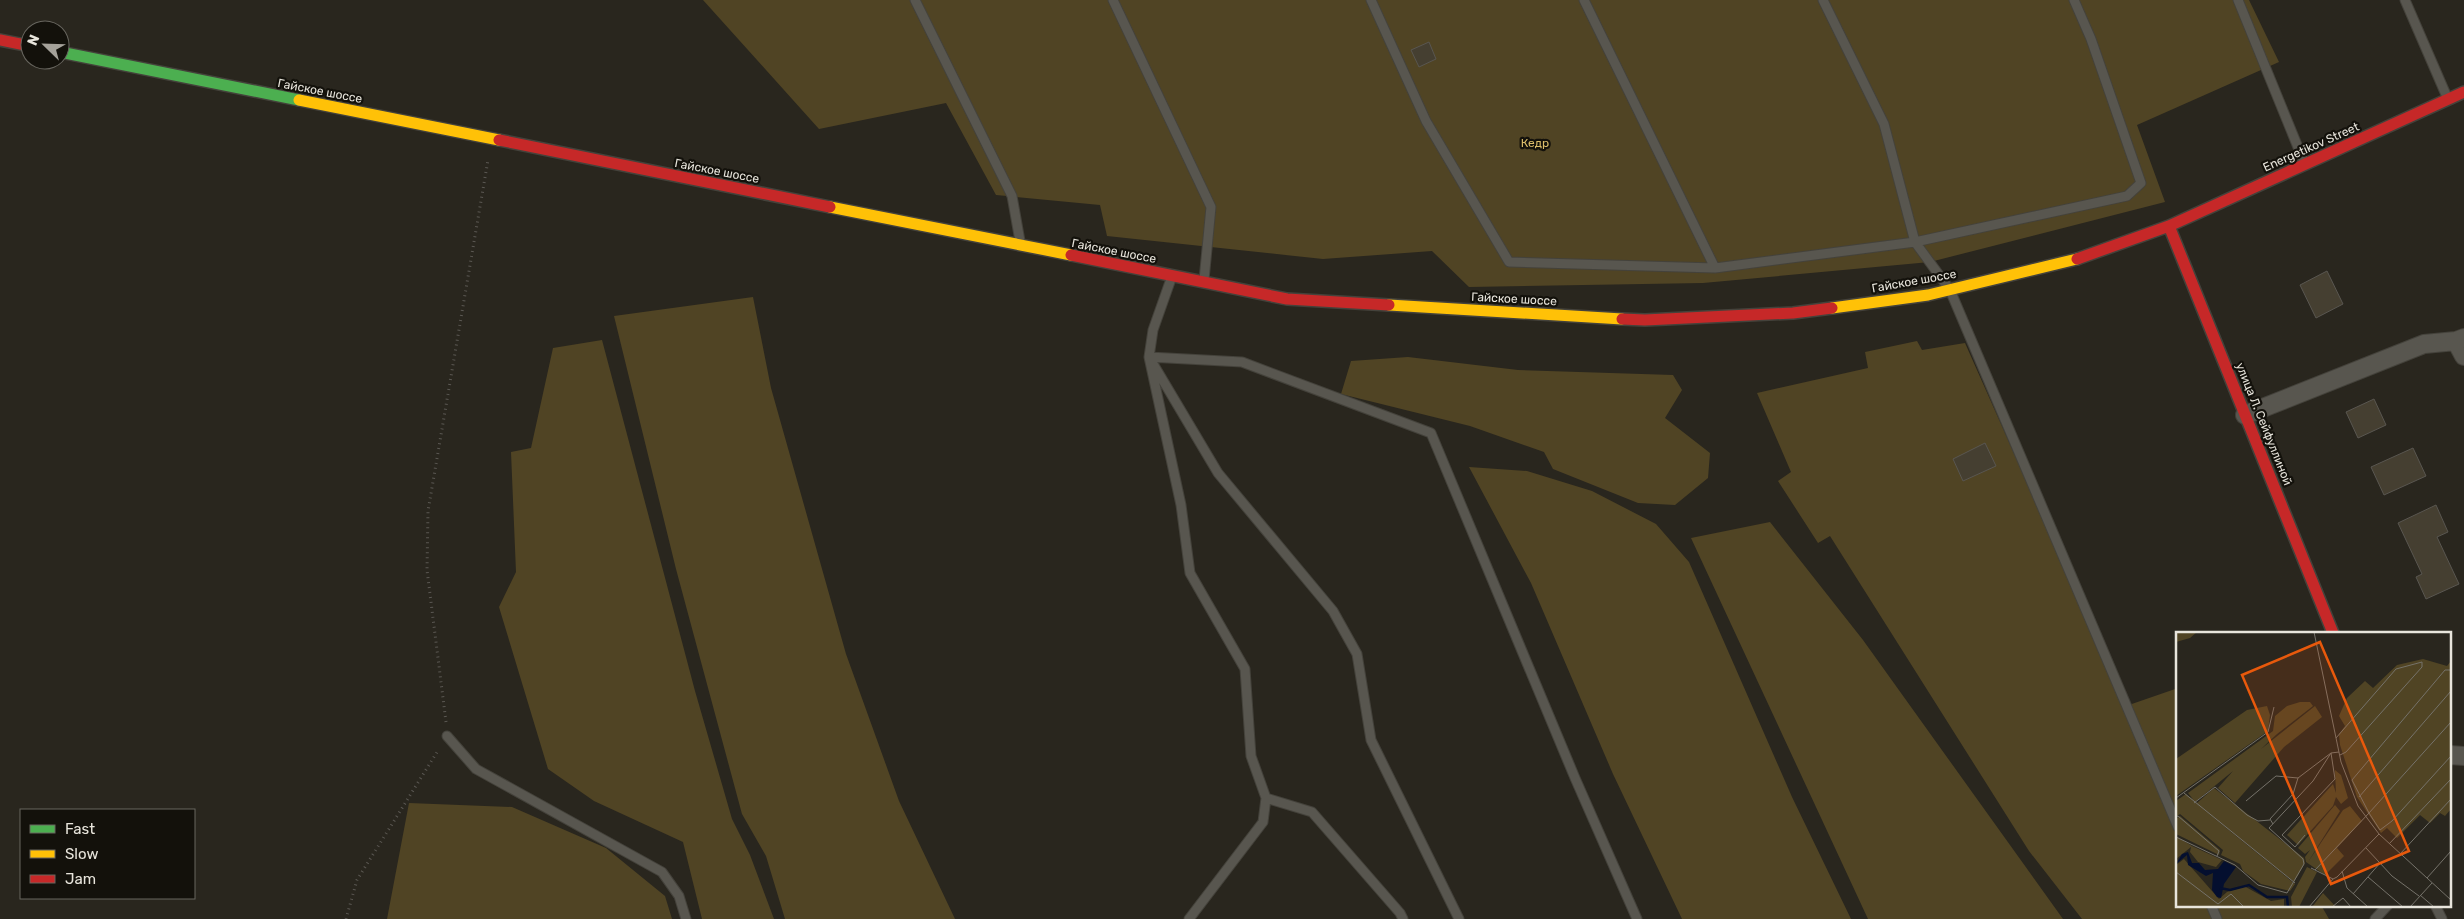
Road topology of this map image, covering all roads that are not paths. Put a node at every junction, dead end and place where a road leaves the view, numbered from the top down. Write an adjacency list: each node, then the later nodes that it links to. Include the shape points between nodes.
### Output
1 (915, 0): 17 (lane, via 1012,196)
2 (1113, 0): 20 (lane, via 1211,207)
3 (1371, 0): 18 (lane, via 1426,121 1509,262)
4 (1584, 0): 18 (lane)
5 (1823, 0): 16 (lane, via 1884,124)
6 (2074, 0): 16 (lane, via 2091,39 2141,183 2126,196)
7 (2238, 0): 14 (lane)
8 (2405, 0): 13 (lane)
9 (0, 40): 10 (main road)
10 (20, 44)
11 (70, 54): 17 (main road, Гайское шоссе)
12 (2464, 92): 13 (main road, Energetikov Street)
13 (2448, 99): 14 (main road, Energetikov Street)
14 (2306, 164): 15 (main road, Energetikov Street)
15 (2169, 226): 21 (main road, Гайское шоссе, via 2064,263); 24 (main road, улица Л. Сейфуллиной)
16 (1914, 242): 18 (lane); 21 (lane)
17 (1021, 246): 19 (main road, Гайское шоссе)
18 (1715, 268)
19 (1172, 276): 20 (main road, Гайское шоссе); 23 (lane, via 1154,330)
20 (1204, 282): 21 (main road, Гайское шоссе, via 1287,299 1645,320 1793,313)
21 (1950, 290): 28 (lane)
22 (2461, 345): 24 (street, via 2424,344)
23 (1149, 357): 27 (lane, via 1181,505 1190,573 1245,669 1251,756); 35 (lane, via 1218,473 1333,611 1357,654 1371,740); 36 (lane, via 1242,362 1431,433)
24 (2245, 415): 25 (main road, улица Л. Сейфуллиной)
25 (2333, 632)
26 (447, 736): 32 (lane, via 476,769 662,872 679,896)
27 (1266, 798): 33 (lane, via 1262,822); 34 (lane, via 1312,812)
28 (2176, 822)
29 (2211, 906): 37 (lane)
30 (2387, 906): 38 (lane)
31 (2436, 906): 39 (lane)
32 (686, 919)
33 (1189, 919)
34 (1403, 919)
35 (1459, 919)
36 (1637, 919)
37 (2217, 919)
38 (2375, 919)
39 (2442, 919)

